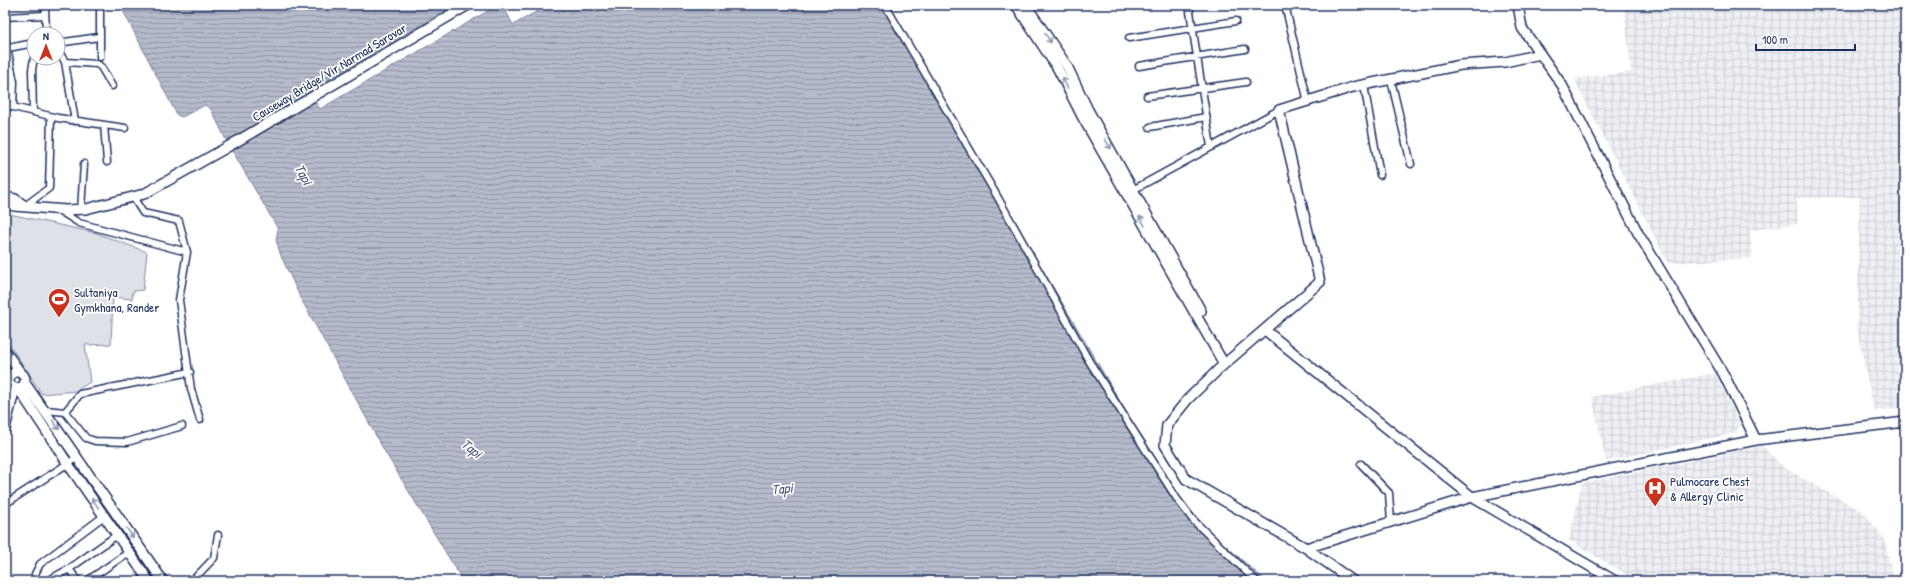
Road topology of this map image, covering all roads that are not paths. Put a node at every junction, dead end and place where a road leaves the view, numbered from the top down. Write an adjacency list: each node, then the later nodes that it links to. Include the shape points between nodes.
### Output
1 (45, 5): 10 (street)
2 (100, 5): 15 (street)
3 (468, 5): 53 (street, Causeway Bridge/Vir Narmad Sarovar, via 224,149 144,194)
4 (886, 5): 93 (street, via 1089,361 1177,499 1193,520)
5 (1016, 5): 51 (street, one-way to 5, via 1083,118 1058,69)
6 (1026, 5): 51 (street, one-way to 51, via 1066,66)
7 (1189, 5): 14 (street)
8 (1285, 5): 35 (street)
9 (1518, 5): 22 (street, via 1522,28)
10 (45, 15): 11 (street); 13 (street)
11 (5, 17)
12 (1236, 21): 14 (street)
13 (46, 26)
14 (1193, 28): 17 (street); 23 (street)
15 (99, 37): 18 (street); 24 (street)
16 (5, 38): 20 (street)
17 (1129, 38)
18 (66, 42)
19 (26, 45): 20 (street)
20 (8, 48): 37 (street, via 14,87)
21 (1245, 49): 23 (street)
22 (1540, 54): 29 (street, via 1504,62 1461,65); 73 (street, via 1562,85 1638,234 1724,375)
23 (1197, 56): 28 (street); 33 (street)
24 (100, 57)
25 (66, 62): 32 (street, via 98,64)
26 (33, 66): 39 (street)
27 (66, 66): 42 (street)
28 (1139, 66)
29 (1391, 80): 31 (street); 49 (street)
30 (1246, 82): 33 (street)
31 (1364, 85): 35 (street); 50 (street)
32 (112, 86)
33 (1202, 89): 34 (street); 41 (street)
34 (1147, 96)
35 (1308, 102): 38 (street)
36 (5, 106): 37 (street)
37 (13, 107): 39 (street)
38 (1279, 110): 46 (street); 59 (street, via 1320,282)
39 (33, 112): 40 (street)
40 (51, 117): 42 (street); 55 (street, via 49,188)
41 (1206, 117): 44 (street); 46 (street)
42 (75, 121): 43 (street)
43 (104, 125): 45 (street); 47 (street)
44 (1150, 127)
45 (125, 128)
46 (1211, 147): 51 (street)
47 (107, 162)
48 (84, 164): 56 (street)
49 (1411, 164)
50 (1380, 175)
51 (1130, 192): 61 (street)
52 (5, 197): 55 (street, via 15,199)
53 (133, 197): 56 (street, Causeway Bridge/Vir Narmad Sarovar); 58 (street, via 143,213 179,221)
54 (5, 204): 55 (street, Causeway Bridge/Vir Narmad Sarovar)
55 (25, 206): 57 (street, Causeway Bridge/Vir Narmad Sarovar)
56 (81, 209): 57 (street, Causeway Bridge/Vir Narmad Sarovar)
57 (58, 210): 58 (street, via 79,222)
58 (187, 252): 64 (street, via 179,300)
59 (1265, 330): 61 (street); 77 (street)
60 (5, 351): 63 (street)
61 (1226, 362): 83 (street, via 1188,399 1167,425 1165,445 1186,479)
62 (8, 372): 63 (street); 65 (street, via 9,381)
63 (20, 372): 65 (street, via 24,375)
64 (190, 372): 68 (street, via 80,394); 69 (street, via 191,390)
65 (18, 386): 66 (street); 67 (street); 72 (street); 75 (street)
66 (5, 410)
67 (46, 410): 68 (street); 74 (street, one-way to 74)
68 (65, 412): 71 (street, via 86,438 95,441 127,442)
69 (200, 420)
70 (1905, 422): 73 (street)
71 (182, 426)
72 (5, 428)
73 (1756, 440): 77 (street)
74 (78, 457): 75 (street); 91 (street, one-way to 91)
75 (68, 464): 78 (street); 79 (street, one-way to 75)
76 (1360, 464): 80 (street, via 1389,493)
77 (1472, 497): 80 (street); 95 (street)
78 (5, 504)
79 (104, 516): 81 (street); 86 (street, via 40,564)
80 (1391, 522): 83 (street)
81 (117, 535): 84 (street); 85 (street)
82 (218, 535): 92 (street, via 214,558)
83 (1306, 548): 94 (street)
84 (129, 552): 89 (street); 90 (street)
85 (69, 569): 87 (street); 88 (street)
86 (35, 581)
87 (47, 581)
88 (78, 581)
89 (87, 581)
90 (149, 581)
91 (163, 581)
92 (192, 581)
93 (1256, 581)
94 (1353, 581)
95 (1615, 581)

